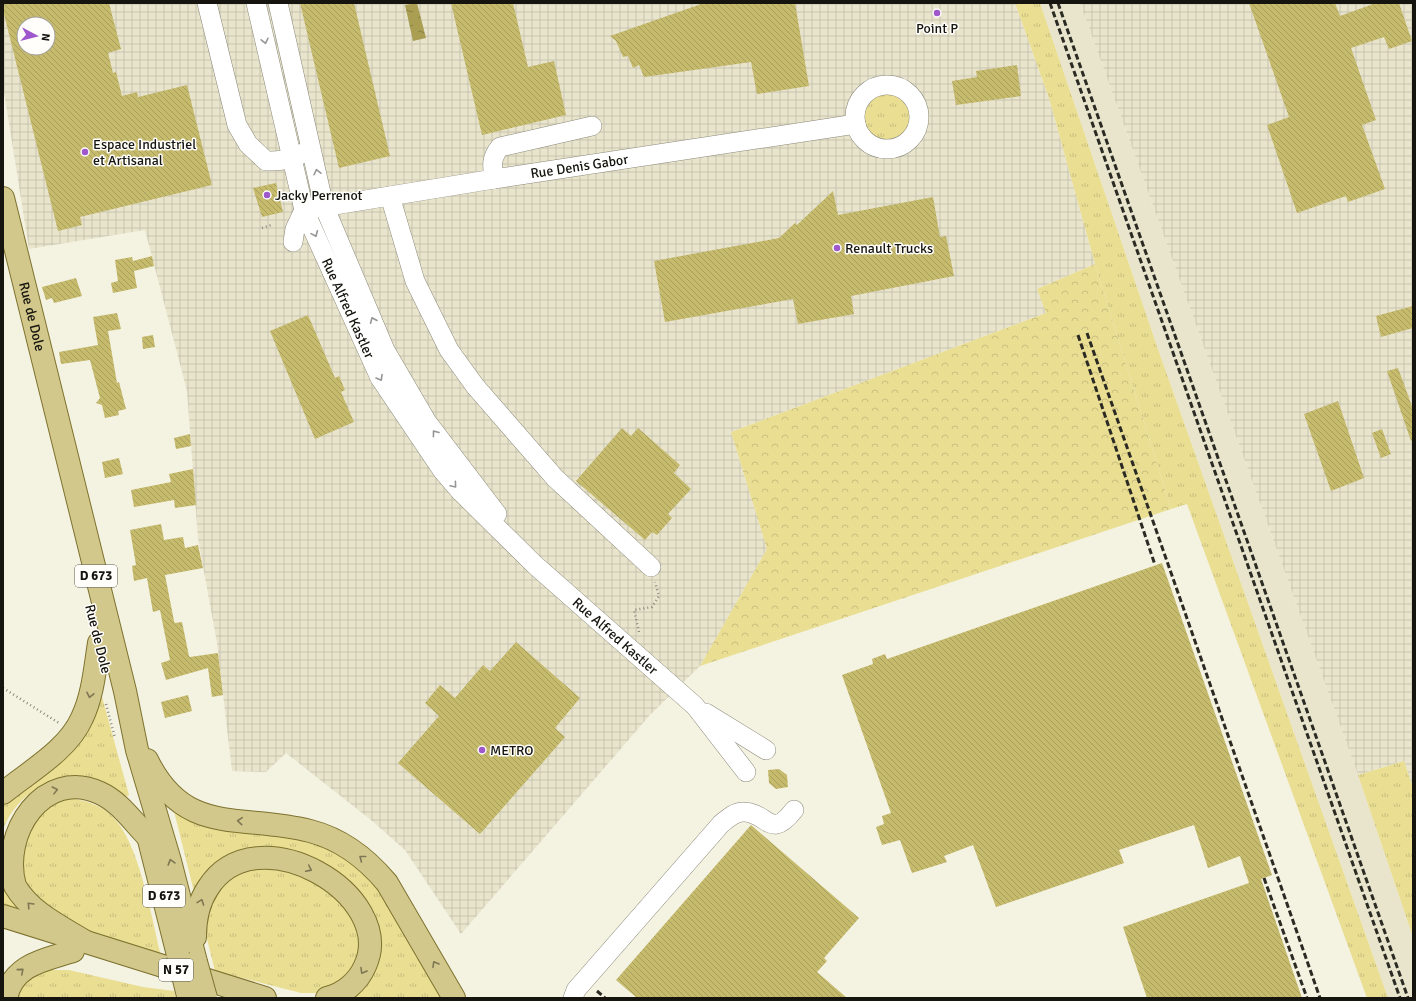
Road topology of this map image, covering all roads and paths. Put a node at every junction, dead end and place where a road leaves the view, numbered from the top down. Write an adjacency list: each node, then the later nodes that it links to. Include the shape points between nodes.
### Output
1 (207, 3): 7 (street, via 237,126 248,144 266,161)
2 (256, 3): 7 (street, Rue Alfred Kastler, one-way to 7)
3 (278, 3): 6 (street, Rue Alfred Kastler)
4 (856, 124): 8 (street, Rue Denis Gabor)
5 (592, 126): 8 (street, via 500,147 494,154 492,164)
6 (311, 148): 7 (street); 11 (street, Rue Alfred Kastler, one-way to 6)
7 (293, 159): 12 (street, Rue Alfred Kastler)
8 (494, 179): 9 (street, Rue Denis Gabor)
9 (390, 196): 11 (street, Rue Denis Gabor); 18 (street, via 415,281 449,350 475,386 555,478)
10 (3, 198): 23 (main road, Rue de Dole / D 673)
11 (324, 206): 12 (street, Rue Denis Gabor); 17 (street, Rue Alfred Kastler, one-way to 11, via 427,422 385,350)
12 (304, 210): 15 (street, via 295,229); 17 (street, Rue Alfred Kastler, one-way to 17, via 380,378 451,481)
13 (271, 225): 14 (path)
14 (262, 228)
15 (293, 242)
16 (3, 257): 20 (main road, Rue de Dole / D 673)
17 (535, 564): 24 (street, Rue Alfred Kastler)
18 (651, 567): 19 (path, via 659,596 652,607 634,610)
19 (639, 632)
20 (99, 643): 21 (main road); 32 (main road, Rue de Dole / D 673)
21 (92, 686): 26 (path, via 101,688); 30 (main road, one-way to 30, via 82,718 72,734 50,756)
22 (3, 688): 25 (path)
23 (125, 692): 29 (main road, via 147,760); 32 (main road, Rue de Dole / D 673)
24 (695, 706): 27 (street, Rue Alfred Kastler); 28 (street, Rue Alfred Kastler)
25 (60, 724)
26 (116, 739)
27 (766, 750)
28 (746, 772)
29 (167, 791): 32 (street, Rue de Dole); 42 (main road, one-way to 29, via 387,883 360,856 312,831 206,816)
30 (3, 793)
31 (794, 810): 43 (street, via 785,822 778,825 751,813 741,812 721,824 576,990)
32 (155, 834): 35 (main road, one-way to 32, via 35,910 14,884 8,868 7,853 16,820 39,796 65,788 80,788 111,798); 36 (main road, Rue de Dole / D 673)
33 (3, 916): 35 (main road, N 57)
34 (3, 928): 35 (main road, N 57)
35 (80, 946): 38 (main road, one-way to 35, via 15,977 23,969); 39 (main road, N 57); 40 (main road, N 57)
36 (190, 957): 37 (main road, Rue de Dole / D 673, bridge); 41 (main road, one-way to 41, via 197,911 203,895 222,871 256,857 269,856 296,863 323,876 345,892 362,915 369,937 368,961 362,973 354,984 342,993)
37 (194, 997)
38 (6, 998)
39 (228, 998)
40 (266, 998)
41 (327, 998)
42 (454, 998)
43 (573, 998)

